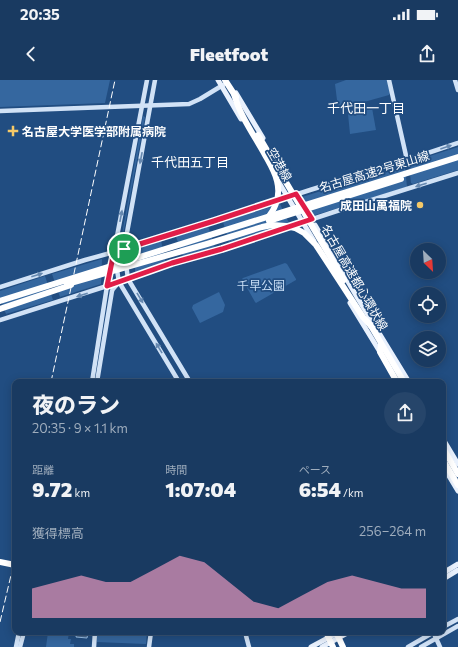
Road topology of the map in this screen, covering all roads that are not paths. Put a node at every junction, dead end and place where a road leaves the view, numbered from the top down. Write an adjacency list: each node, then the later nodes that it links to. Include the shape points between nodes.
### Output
1 (147, 80): 10 (street)
2 (155, 80): 11 (street)
3 (218, 80): 7 (main road, 空港線)
4 (229, 80): 7 (street); 18 (main road, 空港線)
5 (389, 80): 15 (street)
6 (455, 80): 8 (street)
7 (221, 85): 9 (highway, 名古屋高速都心環状線, bridge); 11 (street, via 189,104); 19 (main road, 空港線)
8 (458, 90)
9 (234, 94): 30 (highway, bridge, via 241,113 271,166 276,180 277,199 269,216 244,227 171,243); 35 (highway, 名古屋高速都心環状線, bridge)
10 (142, 106): 11 (street); 12 (street); 23 (street, one-way to 10)
11 (151, 106): 22 (street, one-way to 22)
12 (0, 111)
13 (458, 143): 15 (street, one-way to 13)
14 (458, 157): 30 (highway, 名古屋高速2号東山線, bridge)
15 (407, 160): 18 (street)
16 (458, 161): 24 (highway, 名古屋高速2号東山線, bridge)
17 (458, 173): 20 (street, one-way to 20)
18 (296, 194): 19 (street); 20 (main road, 空港線)
19 (287, 197): 21 (main road, 空港線); 22 (street)
20 (312, 219): 21 (street); 44 (main road, 空港線)
21 (304, 222): 25 (street); 41 (main road, 空港線, via 392,370 391,375)
22 (124, 249): 23 (street); 25 (street); 26 (street)
23 (114, 252): 26 (street); 27 (street); 28 (street, one-way to 23)
24 (151, 259): 29 (highway, 名古屋高速2号東山線, bridge); 29 (highway, bridge); 35 (highway, bridge, via 262,227 291,227 304,233 316,245)
25 (128, 279): 26 (street); 40 (street, one-way to 40)
26 (119, 282): 27 (street); 38 (street, via 112,291); 39 (street, one-way to 26)
27 (107, 286): 34 (street, one-way to 34); 37 (street)
28 (0, 287)
29 (62, 287): 32 (highway, 名古屋高速2号東山線, bridge); 33 (highway, bridge)
30 (22, 293): 31 (highway, 名古屋高速2号東山線, bridge)
31 (0, 300)
32 (0, 305)
33 (0, 309)
34 (0, 320)
35 (371, 326): 36 (highway, 名古屋高速都心環状線)
36 (381, 344): 42 (highway, bridge, via 380,352); 43 (highway, 名古屋高速都心環状線)
37 (92, 379)
38 (97, 379)
39 (177, 379)
40 (188, 379)
41 (394, 379)
42 (395, 379)
43 (402, 379)
44 (407, 379)
45 (446, 444): 48 (main road)
46 (446, 453): 51 (highway)
47 (446, 461): 52 (main road)
48 (458, 464)
49 (446, 465): 53 (highway)
50 (446, 471): 54 (main road)
51 (458, 474)
52 (458, 482)
53 (458, 485)
54 (458, 491)
55 (0, 562): 56 (highway)
56 (12, 564)
57 (458, 564): 59 (main road)
58 (458, 570): 60 (main road)
59 (446, 571)
60 (446, 577)
61 (458, 619): 62 (street)
62 (446, 625)
63 (458, 626): 64 (street)
64 (446, 633)
65 (18, 635): 76 (street)
66 (23, 635): 77 (street)
67 (95, 635): 78 (street)
68 (151, 635): 79 (street)
69 (246, 635): 80 (street)
70 (338, 635): 83 (highway)
71 (429, 635): 84 (street)
72 (435, 635): 74 (street)
73 (442, 635): 74 (street)
74 (436, 638): 85 (street); 86 (street)
75 (330, 639): 81 (main road); 82 (main road)
76 (16, 647)
77 (20, 647)
78 (94, 647)
79 (149, 647)
80 (249, 647)
81 (311, 647)
82 (322, 647)
83 (343, 647)
84 (408, 647)
85 (421, 647)
86 (440, 647)

